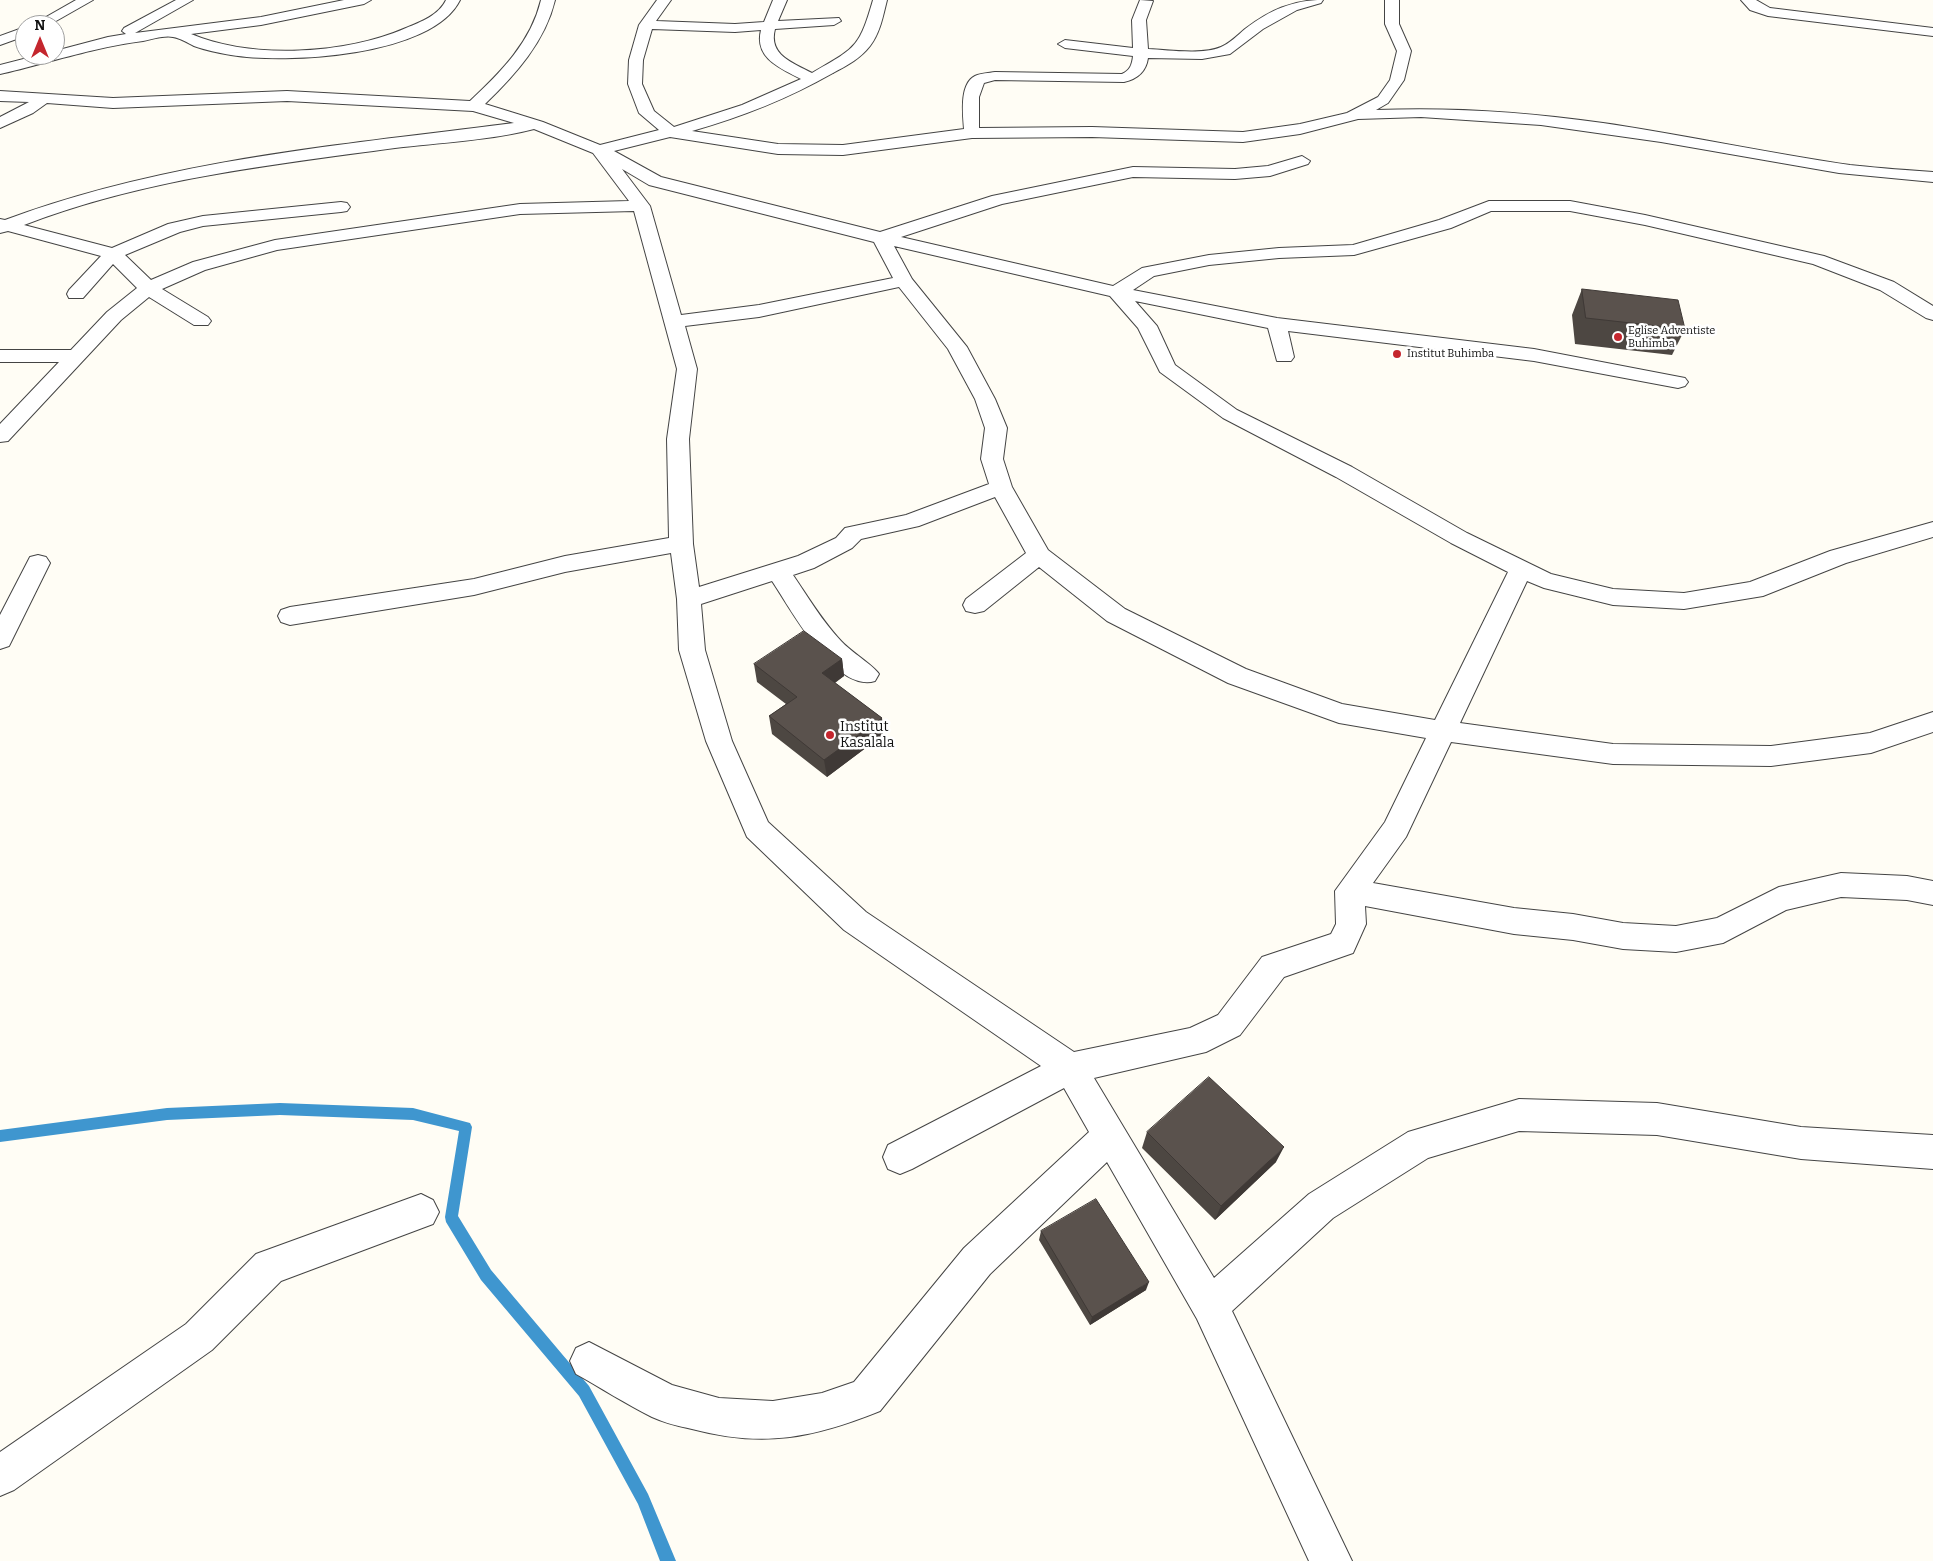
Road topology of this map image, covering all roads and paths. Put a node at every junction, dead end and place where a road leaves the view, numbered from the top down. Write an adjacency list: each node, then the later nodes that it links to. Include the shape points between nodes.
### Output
1 (86, 0): 13 (street)
2 (186, 0): 21 (street)
3 (364, 0): 17 (street, via 261,21)
4 (452, 0): 17 (street, via 438,19 405,36 366,48 316,53 264,53 212,47 189,41)
5 (548, 0): 28 (street, via 528,46 500,83)
6 (664, 0): 15 (street)
7 (780, 0): 16 (street)
8 (880, 0): 25 (street, via 864,44 856,53)
9 (1316, 0): 23 (street, via 1292,7 1258,26 1224,51 1202,55)
10 (1392, 0): 29 (street, via 1392,24 1404,51 1396,80 1383,100)
11 (1748, 0): 18 (street, via 1768,12)
12 (1146, 1): 23 (street, via 1139,19)
13 (57, 15)
14 (834, 21): 16 (street)
15 (646, 25): 16 (street, via 735,28); 32 (street, via 636,60 635,84 647,113)
16 (769, 25): 25 (street, via 764,42 768,52)
17 (174, 32): 21 (street)
18 (1933, 32)
19 (15, 35): 20 (street)
20 (0, 41)
21 (108, 41): 24 (street)
22 (1065, 44): 23 (street)
23 (1142, 54): 33 (street, via 1134,76 1124,78 1016,75 980,80 975,84 972,96)
24 (0, 70)
25 (813, 79): 32 (street, via 736,113)
26 (0, 96): 27 (street)
27 (45, 98): 28 (street, via 113,103 287,96); 30 (street)
28 (474, 106): 31 (street)
29 (1352, 116): 33 (street, via 1300,129 1243,137 1092,132); 36 (street, via 1458,112 1527,118 1841,168)
30 (0, 123)
31 (537, 125): 34 (street); 39 (street, via 254,162 150,181 66,203)
32 (672, 133): 33 (street, via 778,149 843,150); 34 (street)
33 (972, 133)
34 (599, 150): 38 (street); 40 (street, via 655,181)
35 (1302, 161): 40 (street, via 1270,171 1234,174 1133,172 1116,175 998,200)
36 (1933, 178)
37 (341, 206): 41 (street, via 203,221 146,238)
38 (642, 206): 43 (street, via 520,209 285,243 199,266); 48 (street)
39 (2, 225): 41 (street)
40 (881, 238): 42 (street); 44 (street)
41 (113, 254): 43 (street); 45 (street)
42 (904, 281): 48 (street, via 759,311); 55 (street, via 956,347 985,399 996,428 992,459)
43 (148, 288): 47 (street); 51 (street, via 114,316)
44 (1116, 292): 46 (street, via 1148,272 1209,260 1354,250 1445,224 1489,206 1570,206 1818,260 1887,286); 49 (street); 60 (street, via 1147,326 1167,368 1230,414)
45 (76, 294)
46 (1933, 314)
47 (201, 321)
48 (674, 322): 57 (street, via 687,369 678,439)
49 (1277, 324): 52 (street); 53 (street, via 1534,355)
50 (0, 356): 51 (street)
51 (78, 356): 54 (street)
52 (1284, 357)
53 (1678, 382)
54 (0, 436)
55 (1001, 487): 58 (street); 61 (street, via 911,521 853,533 844,543 827,552)
56 (1933, 529): 60 (street, via 1838,557 1754,590 1684,601 1613,597 1544,580)
57 (681, 544): 62 (street); 64 (street, via 565,564 474,586)
58 (1039, 555): 63 (street); 68 (street, via 1116,615 1237,676 1339,713)
59 (38, 563): 65 (street)
60 (1521, 569): 68 (street)
61 (778, 571): 62 (street); 66 (street, via 838,656 855,670)
62 (689, 599): 71 (street, via 692,650 719,741 757,828 855,921)
63 (975, 605)
64 (290, 616)
65 (0, 640)
66 (866, 674)
67 (1933, 722): 68 (street, via 1871,743 1771,756 1614,754)
68 (1443, 730): 69 (street, via 1396,828)
69 (1350, 891): 70 (street, via 1514,921 1623,936 1676,939 1723,930 1779,899 1841,885 1907,888); 71 (street, via 1351,924 1342,944 1273,967 1229,1025 1195,1042)
70 (1933, 893)
71 (1070, 1068): 72 (street); 74 (street)
72 (1110, 1136): 76 (street); 77 (street, via 977,1261 866,1397 822,1412 773,1421 719,1417 666,1403)
73 (1933, 1152): 76 (street, via 1801,1142 1657,1119 1519,1115 1420,1144 1321,1206)
74 (900, 1157)
75 (421, 1212): 78 (street, via 269,1267 199,1337)
76 (1210, 1306): 79 (street)
77 (590, 1361)
78 (0, 1476)
79 (1331, 1561)

